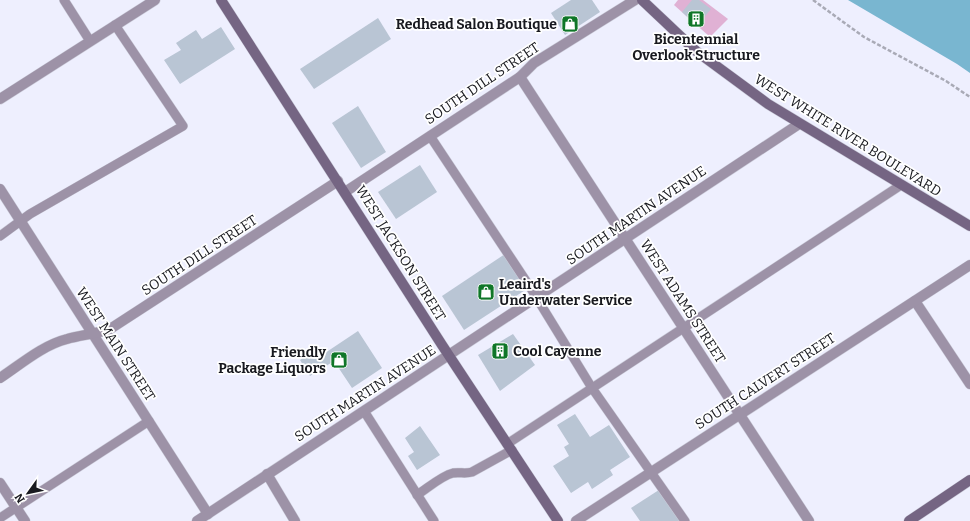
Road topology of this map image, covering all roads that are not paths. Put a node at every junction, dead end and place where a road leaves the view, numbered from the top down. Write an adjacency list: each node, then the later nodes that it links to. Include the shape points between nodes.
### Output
1 (64, 0): 7 (lane)
2 (155, 0): 6 (street)
3 (221, 0): 12 (main road, WEST JACKSON STREET)
4 (635, 0): 8 (street, SOUTH DILL STREET, via 534,63)
5 (642, 0): 10 (main road, WEST WHITE RIVER BOULEVARD, via 696,51)
6 (115, 25): 7 (street); 16 (lane, via 183,126 30,214)
7 (90, 41): 9 (street)
8 (520, 77): 11 (street, SOUTH DILL STREET); 19 (street, WEST ADAMS STREET)
9 (0, 99)
10 (799, 124): 13 (main road, WEST WHITE RIVER BOULEVARD); 19 (street, SOUTH MARTIN AVENUE)
11 (430, 136): 15 (street, SOUTH DILL STREET); 21 (lane)
12 (338, 181): 15 (main road, WEST JACKSON STREET); 24 (street, SOUTH DILL STREET, via 110,329)
13 (901, 185): 17 (main road, WEST WHITE RIVER BOULEVARD); 23 (lane)
14 (0, 189): 16 (street, WEST MAIN STREET)
15 (345, 192): 25 (main road, WEST JACKSON STREET)
16 (21, 222): 18 (lane); 24 (street, WEST MAIN STREET)
17 (970, 226)
18 (0, 236)
19 (626, 239): 21 (street, SOUTH MARTIN AVENUE); 23 (street, WEST ADAMS STREET)
20 (970, 266): 22 (street, SOUTH CALVERT STREET)
21 (537, 298): 25 (street, SOUTH MARTIN AVENUE); 28 (lane)
22 (915, 301): 27 (street); 30 (street, SOUTH CALVERT STREET)
23 (684, 328): 28 (lane); 30 (street, WEST ADAMS STREET)
24 (93, 335): 26 (street, SOUTH DILL STREET, via 67,339 52,345); 31 (street, WEST MAIN STREET)
25 (448, 355): 29 (street, SOUTH MARTIN AVENUE); 32 (main road, WEST JACKSON STREET)
26 (0, 378)
27 (970, 384)
28 (592, 388): 32 (lane); 33 (lane)
29 (364, 411): 34 (street, SOUTH MARTIN AVENUE); 37 (lane)
30 (740, 415): 33 (street, SOUTH CALVERT STREET); 48 (street, WEST ADAMS STREET)
31 (149, 421): 38 (lane); 39 (street, WEST MAIN STREET)
32 (509, 447): 37 (lane, via 472,472 453,473); 45 (main road, WEST JACKSON STREET)
33 (651, 472): 46 (street, SOUTH CALVERT STREET); 47 (lane)
34 (267, 474): 39 (street, SOUTH MARTIN AVENUE); 43 (street)
35 (970, 480): 49 (main road)
36 (0, 483): 38 (street)
37 (417, 495): 44 (lane)
38 (16, 507): 40 (lane); 41 (street)
39 (208, 514): 42 (street, SOUTH MARTIN AVENUE)
40 (0, 518)
41 (25, 521)
42 (198, 521)
43 (296, 521)
44 (434, 521)
45 (558, 521)
46 (576, 521)
47 (685, 521)
48 (809, 521)
49 (909, 521)

